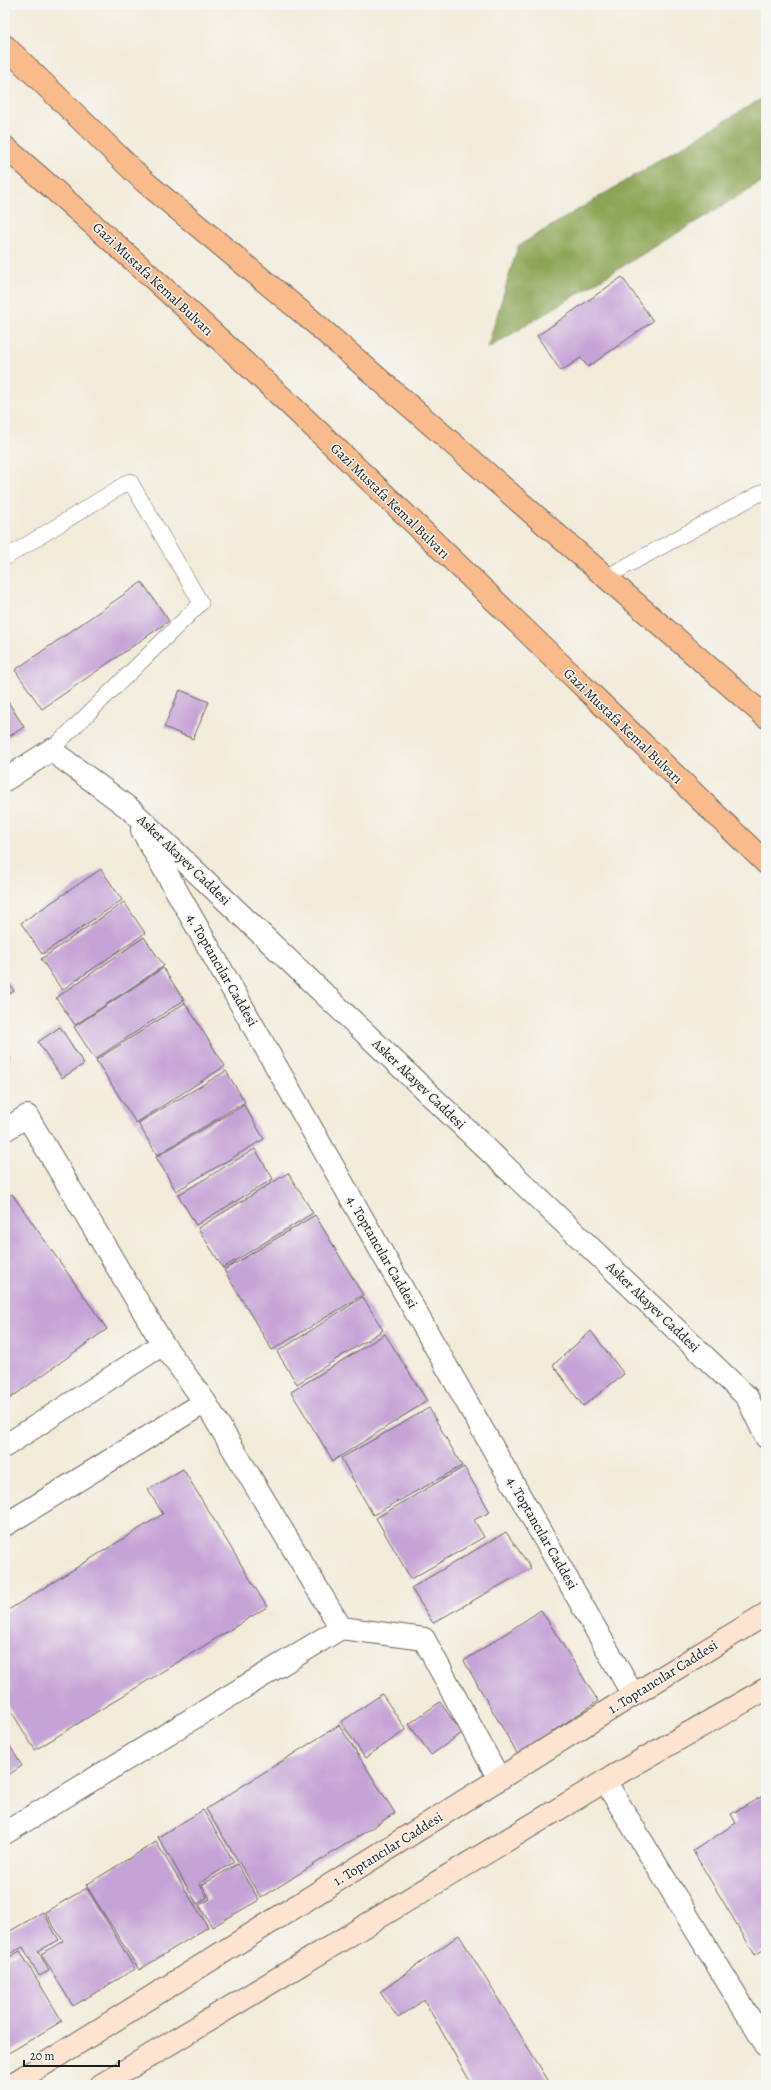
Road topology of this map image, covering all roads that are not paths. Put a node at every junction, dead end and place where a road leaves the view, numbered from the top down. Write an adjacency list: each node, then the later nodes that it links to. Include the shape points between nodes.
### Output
1 (5, 46): 5 (highway, via 145,182 310,319)
2 (5, 147): 10 (highway, Gazi Mustafa Kemal Bulvarı, via 81,213 320,433)
3 (766, 490): 5 (lane)
4 (5, 558): 7 (lane, via 130,481 201,603)
5 (606, 578): 6 (highway)
6 (766, 717)
7 (51, 750): 8 (street); 9 (street, Asker Akayev Caddesi)
8 (5, 780)
9 (130, 809): 13 (street, Asker Akayev Caddesi); 22 (street, 4. Toptancılar Caddesi)
10 (766, 863)
11 (5, 1130): 12 (street, via 27,1116)
12 (163, 1344): 14 (street); 17 (street)
13 (747, 1396): 15 (street); 16 (street, Asker Akayev Caddesi)
14 (205, 1402): 18 (street); 20 (street)
15 (766, 1413)
16 (766, 1437)
17 (5, 1446)
18 (5, 1525)
19 (766, 1614): 22 (street, 1. Toptancılar Caddesi)
20 (341, 1628): 23 (street, via 424,1639); 25 (street)
21 (766, 1689): 24 (street)
22 (633, 1695): 23 (street, 1. Toptancılar Caddesi)
23 (499, 1779): 27 (street, 1. Toptancılar Caddesi)
24 (605, 1781): 26 (street); 28 (street)
25 (5, 1833)
26 (766, 2045)
27 (11, 2085)
28 (101, 2085)

